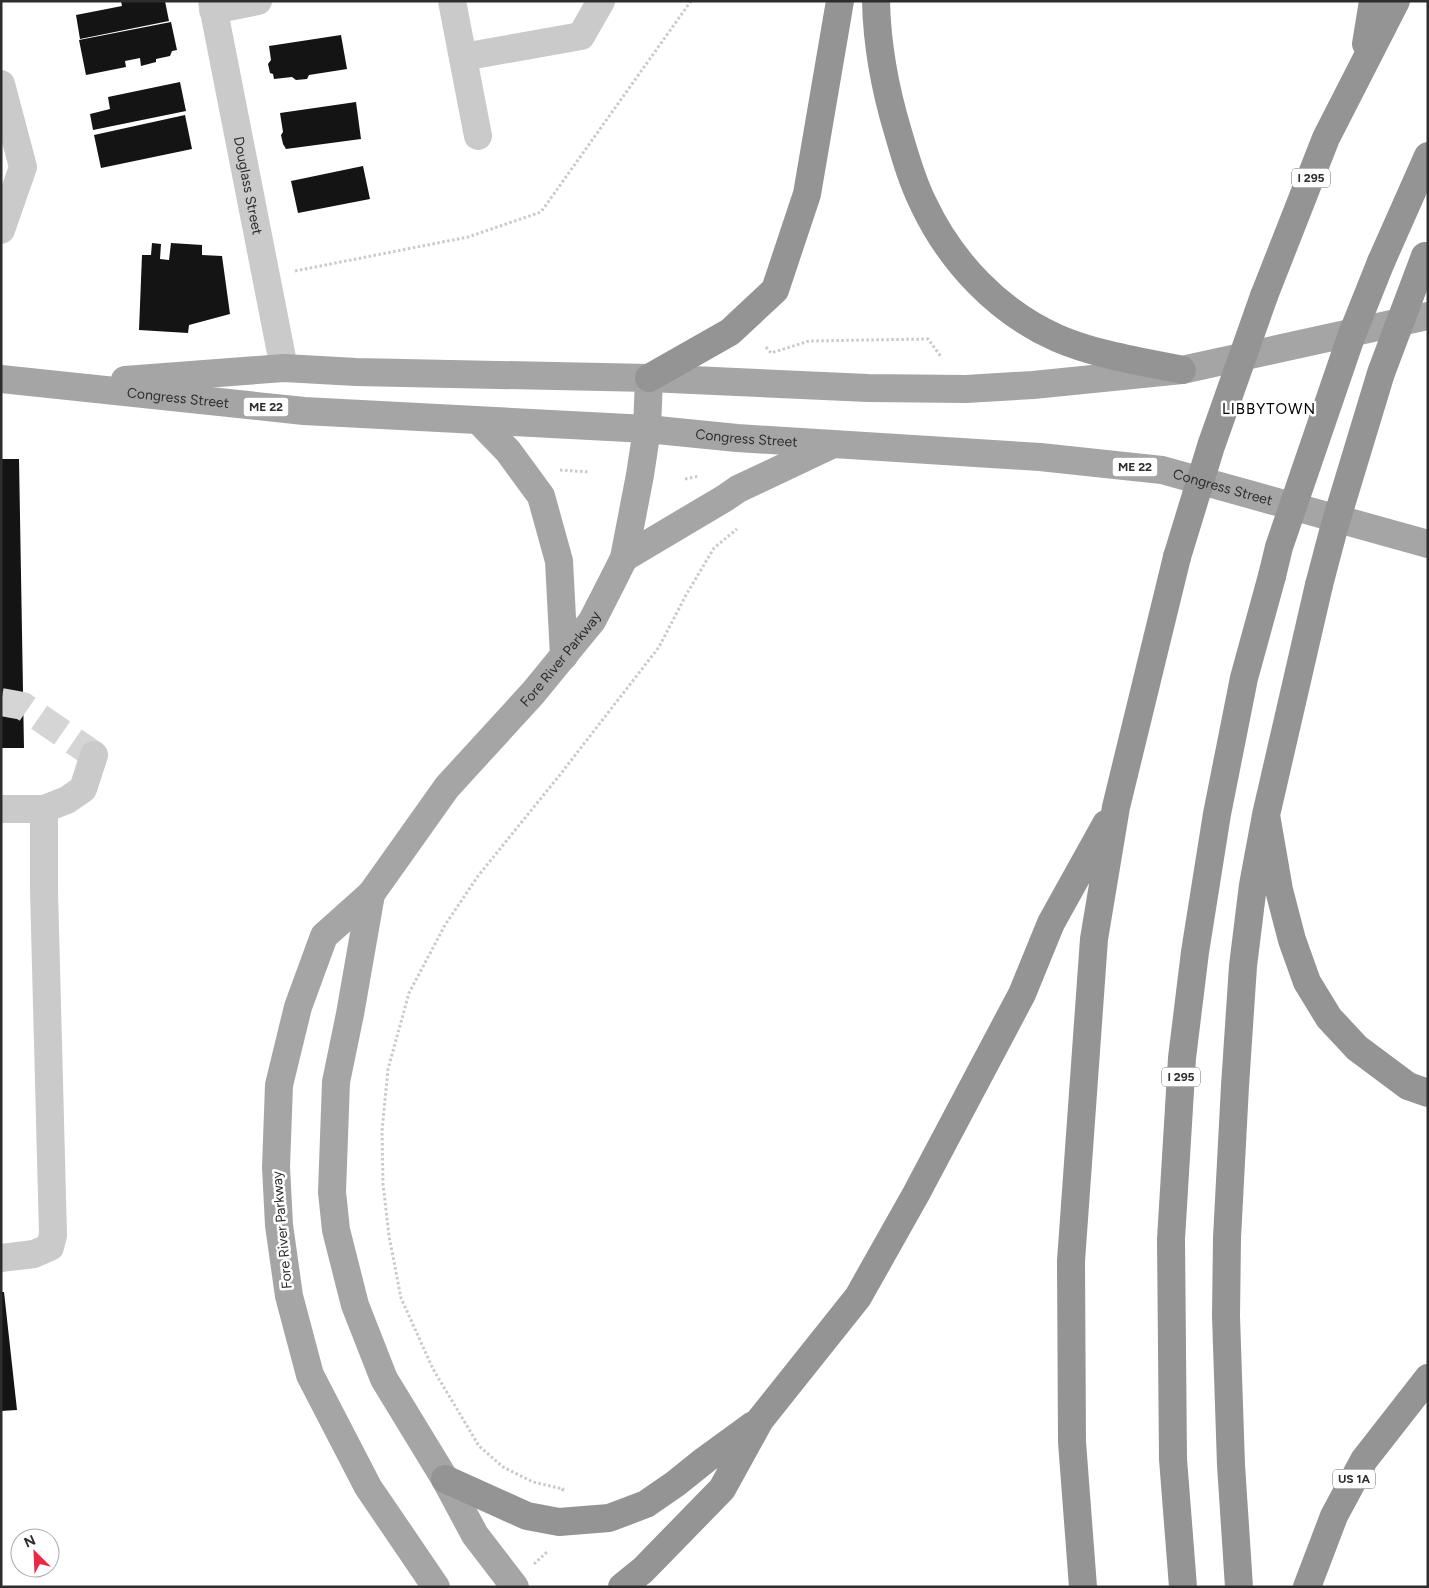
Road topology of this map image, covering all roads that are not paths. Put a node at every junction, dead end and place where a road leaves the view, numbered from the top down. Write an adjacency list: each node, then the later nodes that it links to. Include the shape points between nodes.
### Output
1 (258, 1): 8 (street)
2 (452, 1): 9 (street)
3 (601, 1): 9 (street, via 581,36)
4 (840, 1): 19 (highway, via 807,194 774,290 730,332)
5 (876, 1): 18 (highway, via 880,58 887,96 908,169 941,237 965,268 992,297 1057,338 1097,352)
6 (1373, 1): 10 (highway)
7 (1396, 1): 10 (highway, I 295)
8 (212, 6): 17 (street, Douglass Street)
9 (463, 57): 12 (street)
10 (1363, 63): 29 (highway, I 295, bridge, via 1326,138 1264,296 1211,446 1177,557)
11 (1, 84): 14 (street, via 22,167)
12 (478, 136)
13 (1428, 156): 43 (highway, I 295, bridge, via 1351,337 1279,547 1244,678 1216,814 1194,952 1182,1058 1172,1248 1173,1460)
14 (1, 230)
15 (1426, 252): 32 (highway, bridge, via 1381,373 1334,528)
16 (1428, 316): 18 (main road, Congress Street)
17 (284, 368): 19 (main road, Congress Street); 21 (main road, Congress Street)
18 (1182, 370): 19 (main road, Congress Street, via 966,389)
19 (649, 378): 23 (main road, Fore River Parkway)
20 (1, 379): 21 (main road, Congress Street / ME 22)
21 (54, 385): 22 (main road, Congress Street / ME 22, via 304,411)
22 (479, 421): 23 (main road, Congress Street / ME 22); 27 (main road, via 508,451 541,496 559,561)
23 (647, 429): 24 (main road, Congress Street / ME 22); 26 (main road, Fore River Parkway)
24 (833, 444): 25 (main road, Congress Street / ME 22, via 1040,457 1162,470); 26 (main road, via 738,489)
25 (1428, 544)
26 (624, 558): 27 (main road, Fore River Parkway, via 592,621)
27 (564, 656): 33 (main road, Fore River Parkway, via 447,787)
28 (94, 755): 31 (street, via 83,789)
29 (1116, 808): 37 (highway, via 1050,923 1022,994 858,1297); 42 (highway, I 295, via 1094,939 1071,1260 1072,1442)
30 (1, 809): 31 (street)
31 (44, 809): 35 (street, via 53,1236 50,1247 34,1254)
32 (1266, 815): 34 (highway, via 1281,899 1307,982 1329,1018 1357,1048 1408,1086); 44 (highway, via 1253,884 1244,966 1227,1238 1231,1465)
33 (371, 894): 38 (main road, Fore River Parkway, via 336,1082 332,1192 336,1230 355,1306 384,1379); 40 (main road, Fore River Parkway, via 324,936 298,1007 279,1085 276,1167 279,1225 289,1296 310,1375 368,1487)
34 (1428, 1093)
35 (1, 1258)
36 (1426, 1380): 45 (highway, US 1A, via 1364,1460 1334,1516)
37 (760, 1420): 38 (highway, via 646,1504 609,1518 559,1522 526,1516); 41 (highway, via 722,1489 643,1570)
38 (445, 1479): 39 (main road, Fore River Parkway, via 475,1535)
39 (523, 1577)
40 (436, 1587)
41 (622, 1587)
42 (1082, 1587)
43 (1183, 1587)
44 (1239, 1587)
45 (1307, 1587)

